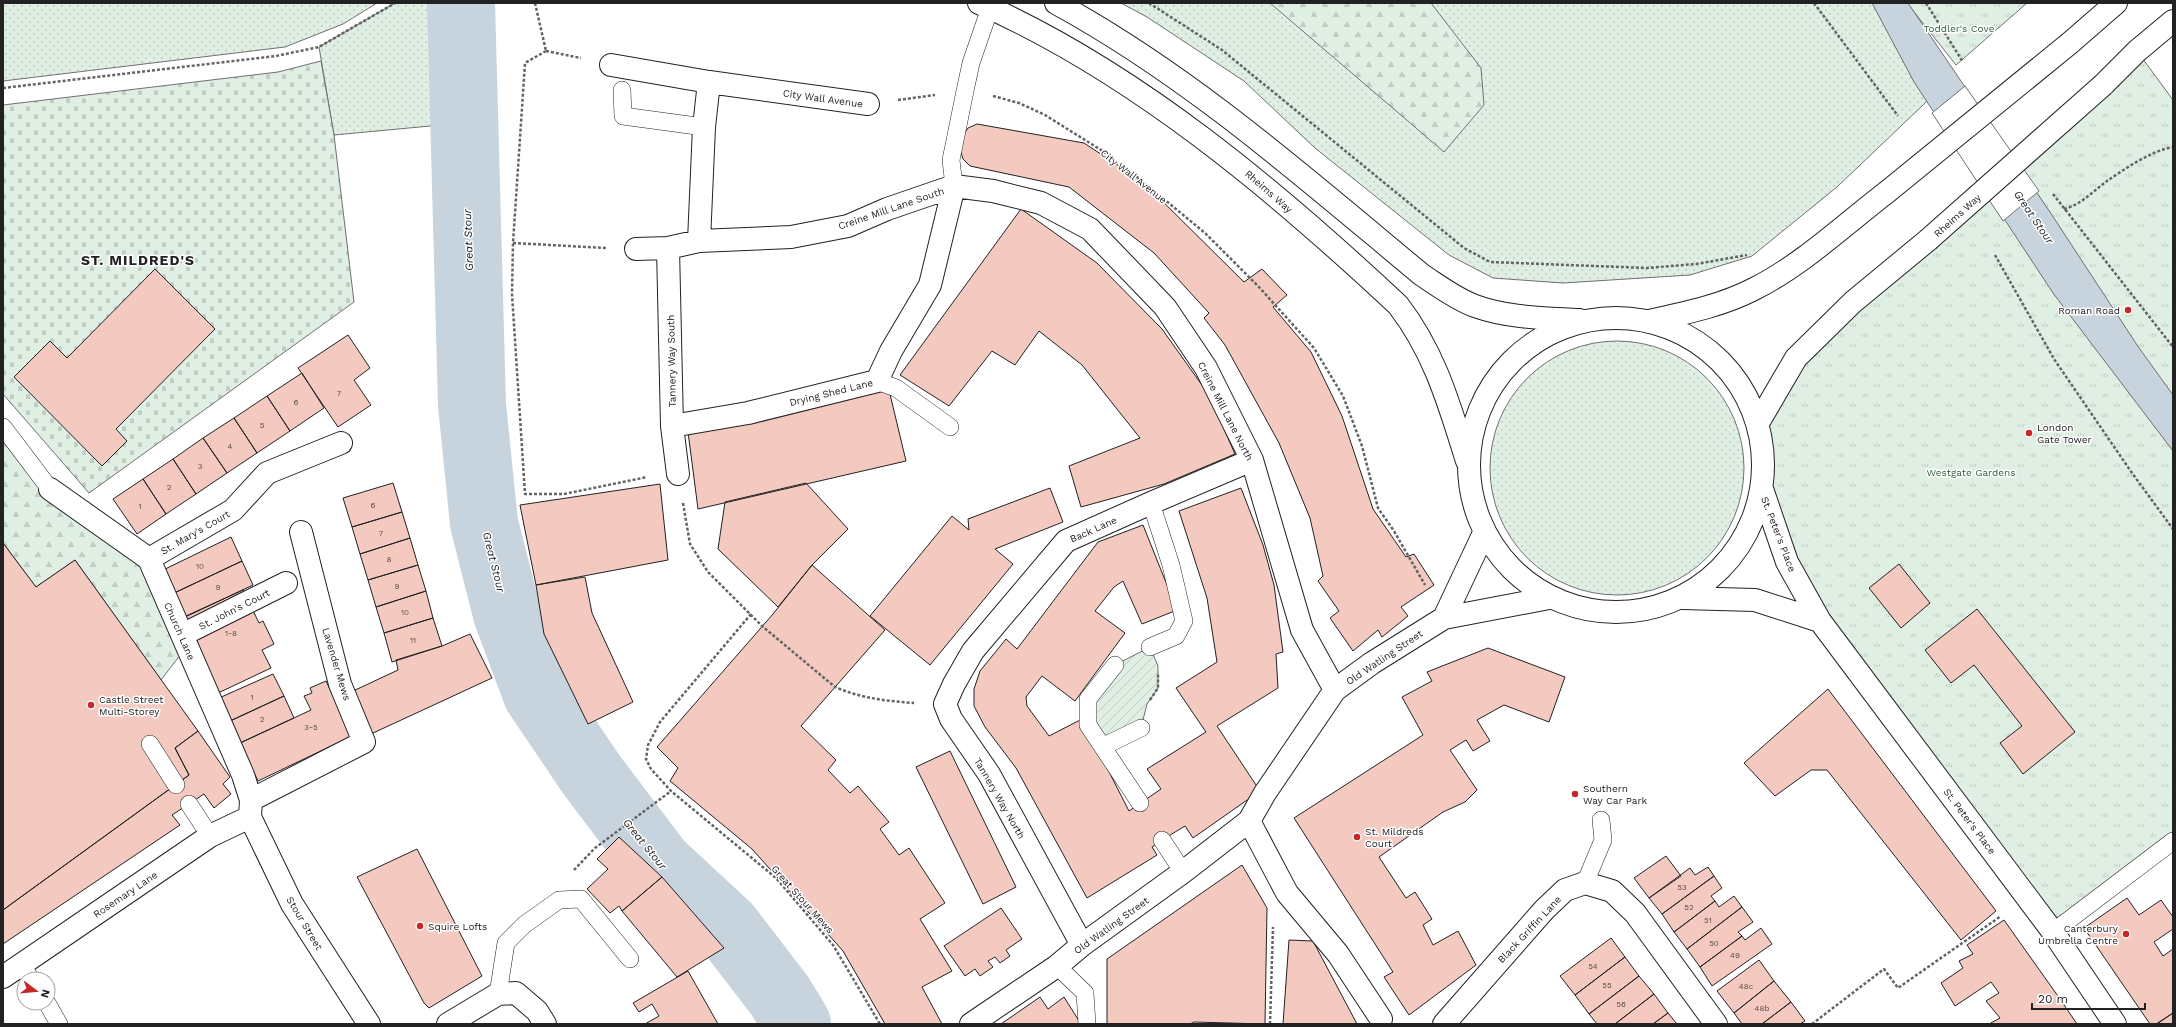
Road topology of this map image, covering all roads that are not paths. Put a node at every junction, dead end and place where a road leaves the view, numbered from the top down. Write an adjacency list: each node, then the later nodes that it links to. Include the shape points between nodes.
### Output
1 (1056, 3): 14 (street, via 1092,22 1214,105 1422,275 1457,297 1474,306 1496,312 1537,318)
2 (2116, 3): 15 (street, bridge, via 1804,258 1754,289 1712,307)
3 (984, 5): 10 (lane, via 951,160); 23 (street, Rheims Way, via 1068,47 1167,113 1247,171 1398,305 1415,327 1442,382)
4 (2173, 21): 17 (street, Rheims Way, bridge, via 1928,240 1853,302 1796,358)
5 (611, 65): 6 (street, City Wall Avenue)
6 (709, 82): 8 (street, City Wall Avenue); 9 (street)
7 (622, 90): 9 (lane, via 623,116)
8 (868, 104)
9 (704, 127): 11 (street)
10 (954, 186): 11 (street, Creine Mill Lane South, via 887,209 848,226 791,237); 16 (street, Drying Shed Lane, via 930,285 891,351); 22 (street, Creine Mill Lane North, via 993,191 1041,203 1090,229 1165,307 1206,368)
11 (699, 240): 12 (street, Creine Mill Lane South)
12 (668, 248): 13 (street, Creine Mill Lane South); 18 (street, Tannery Way South)
13 (636, 249)
14 (1586, 320): 15 (street, via 1618,317); 23 (street, via 1539,339 1502,371 1477,415)
15 (1649, 321): 17 (street, via 1685,334 1717,357 1742,387)
16 (877, 381): 18 (street, Drying Shed Lane, via 748,413); 19 (lane, via 896,388)
17 (1758, 423): 26 (street, via 1763,456)
18 (672, 426): 24 (street, Tannery Way South)
19 (950, 426)
20 (3, 427): 25 (lane)
21 (341, 443): 30 (street, St. Mary's Court, via 267,473 233,510)
22 (1252, 460): 27 (street, Back Lane); 39 (street, Creine Mill Lane North, via 1302,630)
23 (1468, 464): 29 (street, via 1471,500)
24 (678, 474)
25 (50, 488): 30 (street)
26 (1762, 489): 33 (street, via 1748,533 1720,571); 35 (street, St. Peter's Place, via 1788,562)
27 (1151, 503): 37 (lane, via 1171,566 1184,621 1176,636); 40 (street, Back Lane, via 1066,541 973,651)
28 (300, 532): 47 (street, Lavender Mews, via 340,684 364,742)
29 (1484, 533): 32 (street, via 1511,571); 34 (street)
30 (149, 559): 36 (street, Church Lane)
31 (286, 583): 36 (street, St. John's Court)
32 (1549, 598): 33 (street, via 1592,612 1638,612); 34 (street, Old Watling Street)
33 (1682, 598): 35 (street, via 1755,600)
34 (1444, 618): 39 (street, Old Watling Street, via 1372,663)
35 (1820, 621): 55 (street, St. Peter's Place)
36 (182, 635): 47 (street, Church Lane, via 243,775)
37 (1150, 647)
38 (1115, 665): 43 (lane, via 1088,699 1088,725)
39 (1335, 690): 49 (street, Old Watling Street)
40 (946, 704): 56 (street, Tannery Way North, via 951,718 989,774)
41 (1141, 728): 43 (lane)
42 (150, 744): 44 (lane)
43 (1104, 746): 45 (lane)
44 (176, 785)
45 (1140, 803)
46 (188, 804): 50 (lane)
47 (251, 808): 50 (street, Rosemary Lane); 66 (street, Stour Street, via 292,904)
48 (1601, 820): 54 (lane, via 1603,840)
49 (1249, 821): 53 (street, Old Watling Street); 64 (street, via 1285,889 1305,917 1338,954)
50 (210, 836): 59 (street, Rosemary Lane)
51 (1162, 840): 53 (lane)
52 (2173, 841): 55 (lane)
53 (1183, 872): 56 (street, Old Watling Street)
54 (1585, 883): 71 (street, Black Griffin Lane, via 1565,890 1544,910); 72 (street, via 1612,891 1635,913)
55 (2053, 932): 73 (street, St. Peter's Place)
56 (1082, 945): 58 (street, Old Watling Street)
57 (630, 959): 62 (lane, via 581,898 559,900 524,925 506,943)
58 (1057, 966): 69 (street, Old Watling Street); 70 (lane, via 1084,993)
59 (27, 971)
60 (16, 974): 61 (street, Rosemary Lane)
61 (3, 977)
62 (498, 994): 67 (street); 68 (street, via 516,993 537,1011)
63 (52, 1011): 65 (lane)
64 (1381, 1020)
65 (59, 1024)
66 (369, 1024)
67 (448, 1024)
68 (545, 1024)
69 (971, 1024)
70 (1087, 1024)
71 (1444, 1024)
72 (1716, 1024)
73 (2114, 1024)

